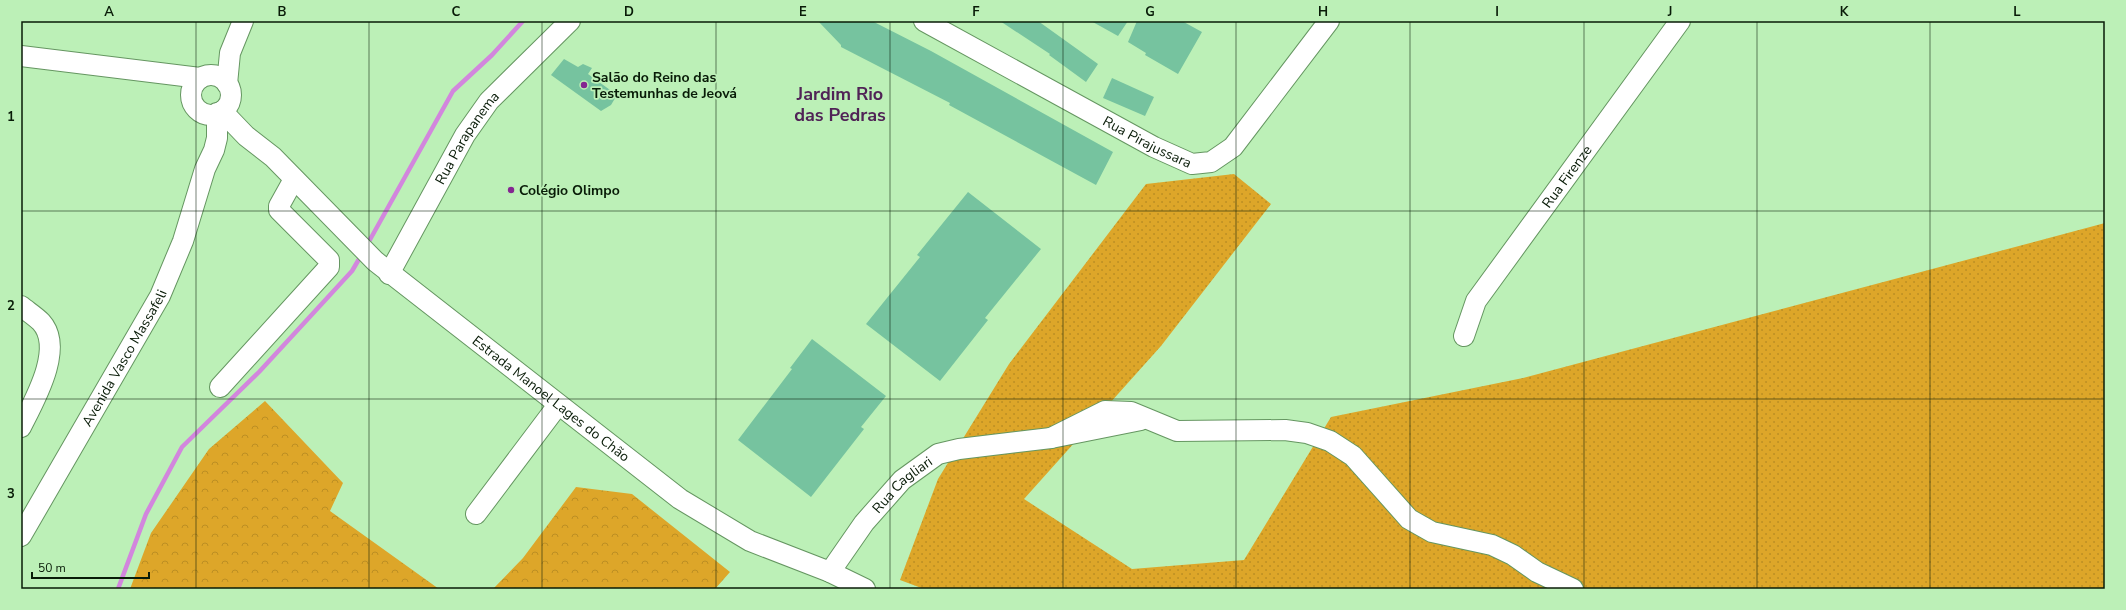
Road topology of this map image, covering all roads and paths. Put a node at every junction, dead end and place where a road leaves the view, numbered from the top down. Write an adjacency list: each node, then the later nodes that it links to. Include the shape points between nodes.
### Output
1 (243, 21): 7 (street, Avenida Vasco Massafeli)
2 (570, 21): 9 (street, Rua Parapanema, via 489,101)
3 (1329, 21): 5 (street, Rua Pirajussara, via 1233,147 1212,162 1192,164 1154,148)
4 (1680, 21): 11 (street, Rua Firenze, via 1476,300)
5 (928, 22)
6 (21, 56): 7 (street, Estrada Manoel Lages do Chão, via 143,72)
7 (214, 96): 8 (street, Estrada Manoel Lages do Chão, via 246,136 273,157); 18 (street, Avenida Vasco Massafeli, via 205,169 183,241 160,296)
8 (294, 179): 9 (street, Estrada Manoel Lages do Chão); 12 (street, via 279,210 329,260 329,267)
9 (382, 268): 13 (street, Estrada Manoel Lages do Chão)
10 (21, 306): 15 (street, via 41,322 48,336 48,367)
11 (1464, 336)
12 (220, 387)
13 (558, 404): 17 (street); 19 (street, Estrada Manoel Lages do Chão, via 680,499 713,520 750,541)
14 (1148, 418): 16 (street, Rua Cagliari); 16 (street, Rua Cagliari, via 1131,412 1105,411); 21 (street, via 1177,431 1284,430 1307,433 1330,441 1354,456 1409,519 1432,532 1492,545 1513,555 1537,572)
15 (21, 427)
16 (1051, 438): 19 (street, Rua Cagliari, via 959,449 938,454 902,480 879,505)
17 (476, 514)
18 (21, 536)
19 (830, 572): 20 (street, Estrada Manoel Lages do Chão)
20 (865, 589)
21 (1573, 589)

